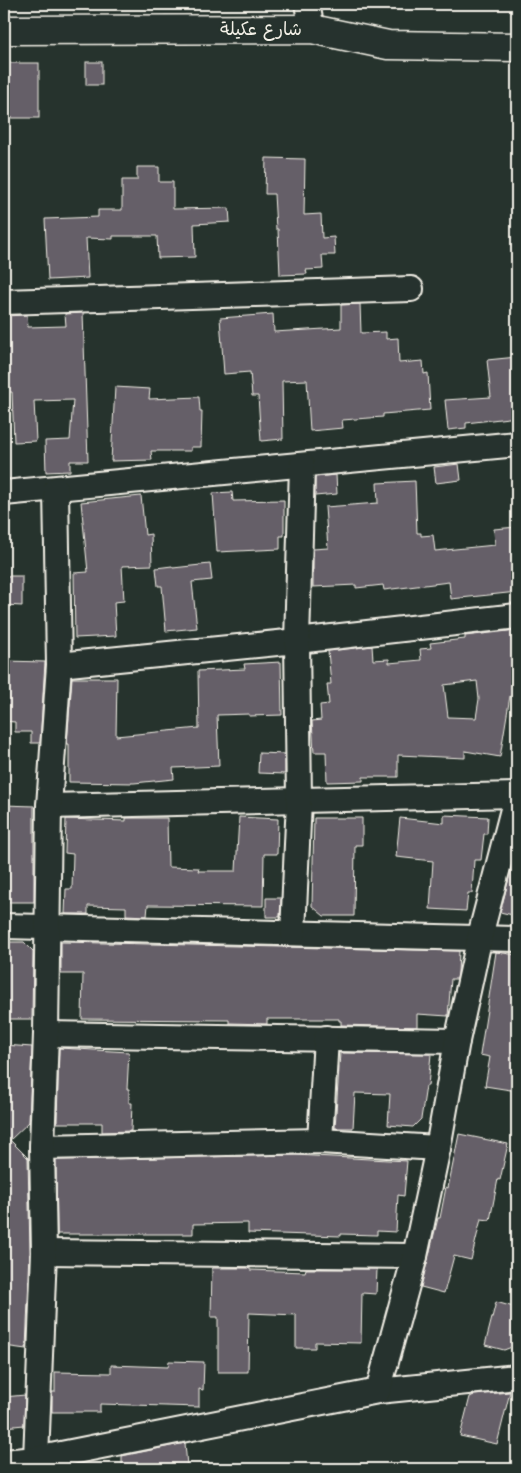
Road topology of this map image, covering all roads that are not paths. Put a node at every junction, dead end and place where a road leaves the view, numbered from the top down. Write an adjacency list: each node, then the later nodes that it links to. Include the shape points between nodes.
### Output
1 (310, 16): 2 (street, شارع عكيلة); 3 (street, شارع عكيلة, via 388,45)
2 (4, 30)
3 (517, 47)
4 (411, 289): 5 (street)
5 (4, 302)
6 (517, 444): 7 (street)
7 (302, 465): 8 (street); 11 (street)
8 (56, 489): 9 (street); 12 (street)
9 (4, 494)
10 (517, 616): 11 (street)
11 (297, 641): 12 (street); 14 (street)
12 (59, 666): 15 (street)
13 (517, 795): 14 (street); 19 (street)
14 (299, 800): 15 (street); 18 (street)
15 (49, 806): 17 (street)
16 (4, 926): 17 (street)
17 (47, 927): 18 (street); 21 (street)
18 (293, 932): 19 (street)
19 (480, 936): 20 (street); 23 (street)
20 (517, 938)
21 (46, 1034): 22 (street); 25 (street)
22 (326, 1038): 23 (street); 24 (street)
23 (457, 1041): 26 (street)
24 (320, 1141): 25 (street); 26 (street)
25 (42, 1147): 27 (street)
26 (438, 1148): 28 (street)
27 (44, 1252): 28 (street); 31 (street)
28 (415, 1256): 30 (street)
29 (517, 1377): 30 (street)
30 (378, 1391): 31 (street)
31 (36, 1459): 32 (street)
32 (4, 1462)

